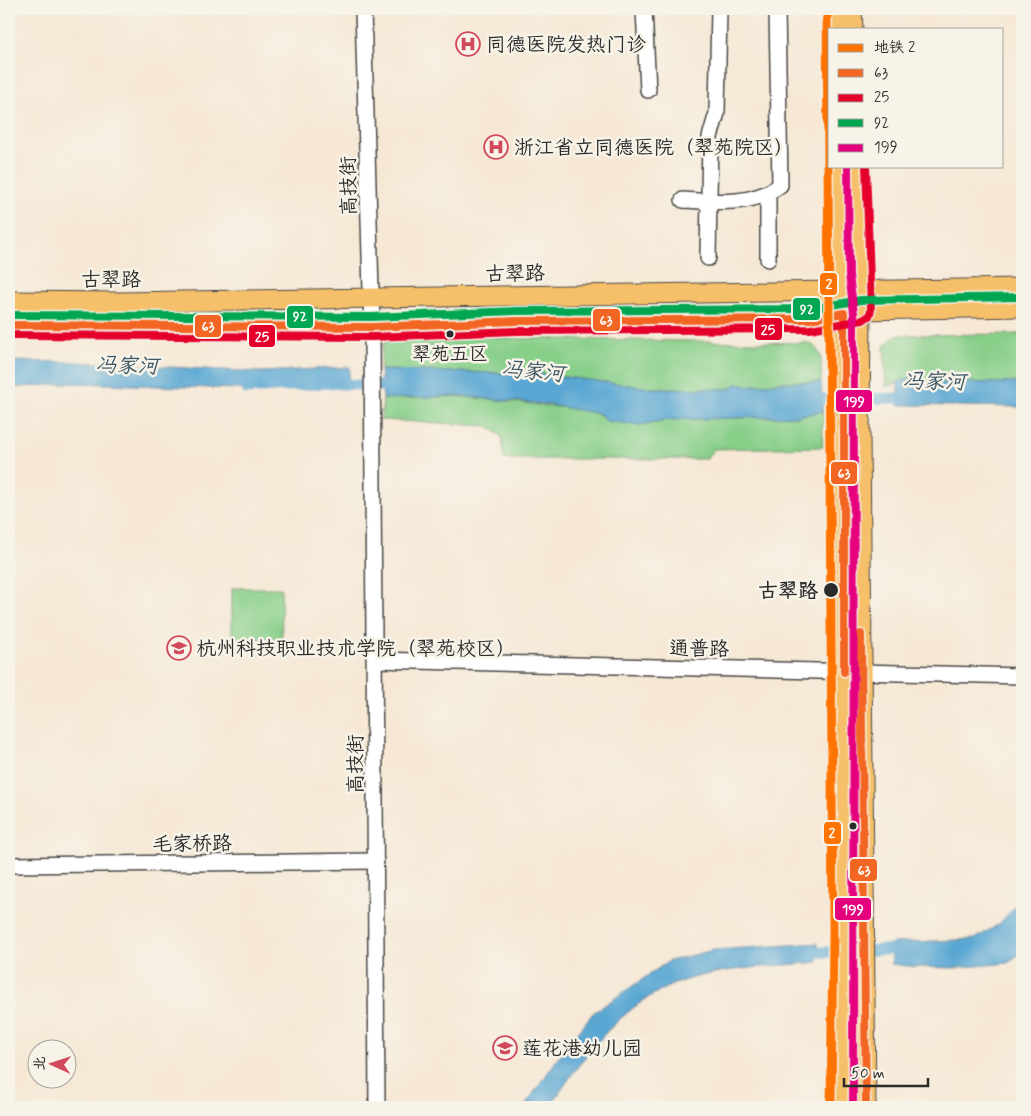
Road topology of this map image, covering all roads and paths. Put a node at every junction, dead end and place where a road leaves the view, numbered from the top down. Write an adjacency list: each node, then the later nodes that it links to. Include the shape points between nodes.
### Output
1 (364, 9): 19 (street, 高技街)
2 (644, 9): 9 (street)
3 (719, 9): 14 (street, via 717,113 710,137)
4 (777, 9): 12 (street, via 780,185)
5 (836, 9): 7 (main road)
6 (852, 9): 8 (main road)
7 (836, 28)
8 (853, 28)
9 (648, 90)
10 (838, 168): 18 (main road, via 839,276)
11 (856, 168): 18 (main road)
12 (768, 194): 14 (street); 16 (street)
13 (683, 200): 14 (street)
14 (709, 201): 15 (street)
15 (708, 258)
16 (768, 259)
17 (1022, 288): 18 (main road, 古翠路)
18 (850, 291): 19 (main road, 古翠路); 22 (main road)
19 (371, 298): 20 (main road, 古翠路, via 121,302); 24 (street, 高技街)
20 (9, 300)
21 (1022, 307): 22 (main road)
22 (853, 311): 24 (main road, via 810,319 518,321); 26 (main road)
23 (9, 325): 24 (main road)
24 (372, 327): 25 (street, 高技街)
25 (375, 660): 26 (street, 通普路); 28 (street, 高技街)
26 (853, 672): 27 (street, 通普路); 31 (main road, via 843,910); 32 (main road, via 864,912)
27 (1022, 676)
28 (376, 861): 29 (street, 毛家桥路); 30 (street, 高技街)
29 (9, 865)
30 (377, 1107)
31 (843, 1107)
32 (866, 1107)

